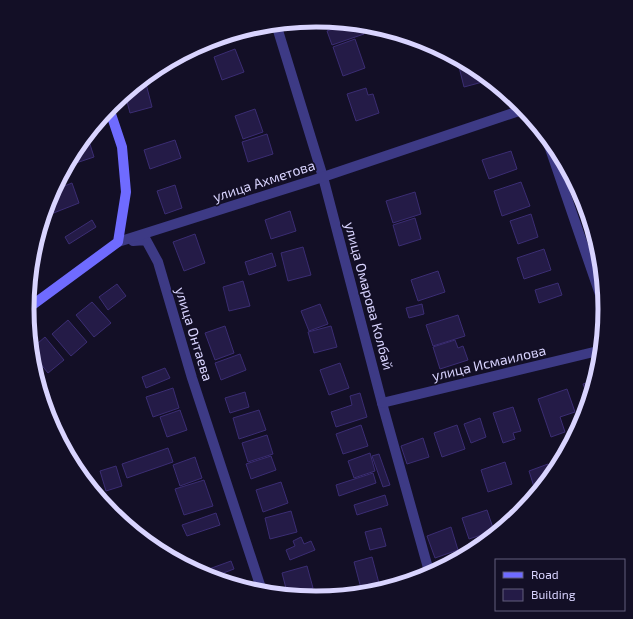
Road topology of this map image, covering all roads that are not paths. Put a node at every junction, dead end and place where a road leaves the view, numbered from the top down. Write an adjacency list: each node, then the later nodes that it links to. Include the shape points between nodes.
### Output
1 (278, 29): 5 (street, улица Омарова Колбай)
2 (518, 112): 5 (street, улица Ахметова)
3 (112, 116): 6 (main road, via 122,147 126,192)
4 (552, 155): 7 (street)
5 (323, 177): 6 (street, улица Ахметова); 10 (street, улица Омарова Колбай)
6 (118, 242): 8 (main road, улица Ахметова); 12 (street, улица Онтаева, via 146,240 158,262 192,378)
7 (598, 288)
8 (34, 305)
9 (596, 351): 10 (street, улица Исмаилова)
10 (382, 403): 11 (street, улица Омарова Колбай)
11 (428, 569)
12 (261, 587)

